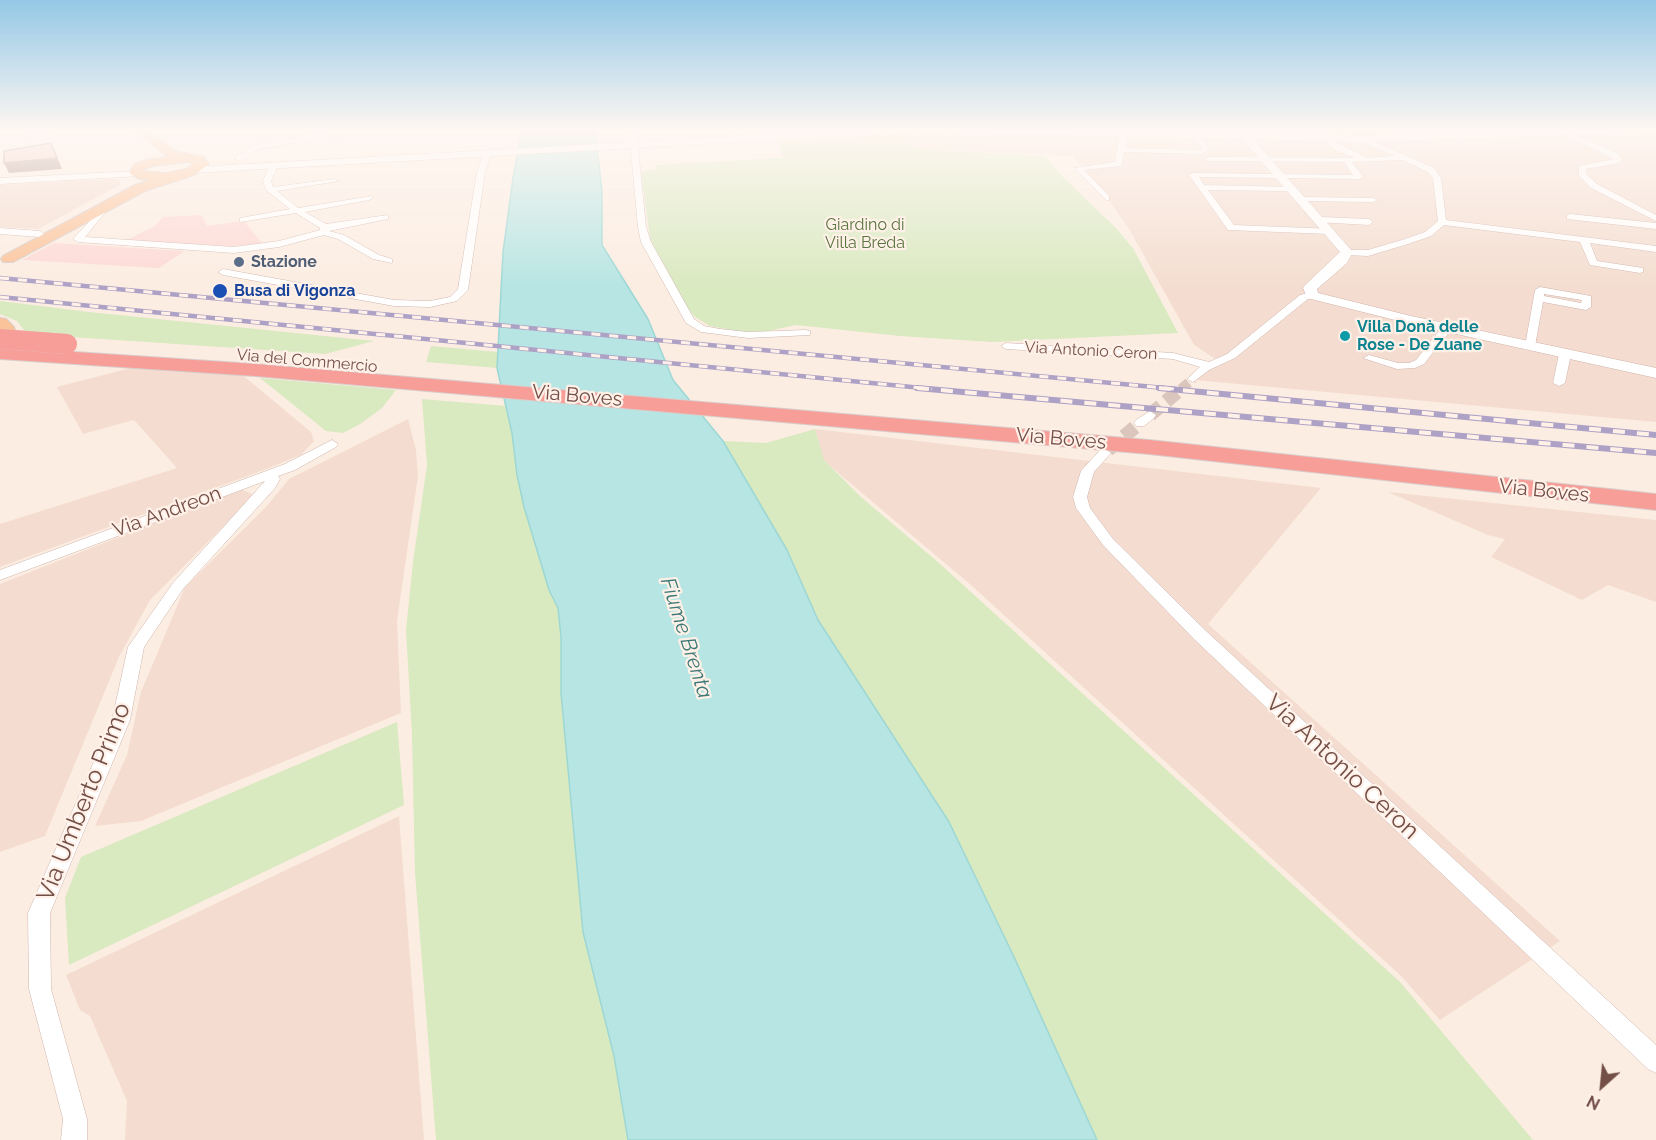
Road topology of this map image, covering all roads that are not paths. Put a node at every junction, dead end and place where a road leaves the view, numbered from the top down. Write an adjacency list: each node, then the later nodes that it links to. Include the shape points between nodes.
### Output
1 (133, 182): 32 (main road)
2 (156, 182): 19 (main road)
3 (267, 182): 14 (street)
4 (326, 182): 14 (street)
5 (480, 182): 39 (street, via 464,290 453,299 430,304 394,303)
6 (637, 182): 44 (street, via 646,242 690,321 701,329 748,335)
7 (1091, 182): 15 (street)
8 (1198, 182): 12 (street)
9 (1286, 182): 13 (main road)
10 (1437, 182): 27 (street)
11 (1590, 182): 23 (street)
12 (1202, 187): 13 (street); 31 (street, via 1231,228)
13 (1292, 189): 17 (main road)
14 (270, 190): 20 (street)
15 (1104, 197)
16 (369, 198): 20 (street)
17 (1301, 199): 18 (street); 25 (main road)
18 (1373, 200)
19 (103, 210): 29 (street, via 78,239 234,249 279,244); 35 (main road)
20 (296, 210): 24 (street); 29 (street)
21 (1570, 217): 28 (street)
22 (385, 218): 29 (street)
23 (1656, 218)
24 (243, 220)
25 (1320, 220): 26 (street); 31 (main road)
26 (1369, 222)
27 (1442, 222): 33 (street); 36 (street, via 1428,234)
28 (1656, 226)
29 (324, 230): 37 (street)
30 (0, 231): 32 (street)
31 (1330, 231): 36 (main road)
32 (40, 234): 35 (main road)
33 (1584, 240): 34 (street); 38 (street, via 1593,263)
34 (1656, 249)
35 (4, 255)
36 (1345, 256): 40 (main road)
37 (389, 261)
38 (1640, 270)
39 (223, 272)
40 (1311, 291): 43 (main road, via 1325,300); 51 (street, via 1231,356)
41 (1539, 298): 47 (street)
42 (0, 323): 48 (main road, Via del Commercio, via 8,331 9,339)
43 (1447, 328): 47 (main road); 50 (street, via 1420,362 1411,366)
44 (806, 333)
45 (0, 339): 55 (highway, Via del Commercio, bridge)
46 (1006, 346): 51 (street, Via Antonio Ceron, via 1173,356)
47 (1530, 346): 49 (main road)
48 (0, 352): 56 (highway, Via del Commercio)
49 (1565, 354): 52 (main road); 54 (street)
50 (1369, 358)
51 (1210, 366): 53 (street)
52 (1656, 373)
53 (1193, 379)
54 (1559, 383)
55 (604, 386): 57 (highway, Via Boves)
56 (465, 387): 57 (highway, Via Boves)
57 (804, 409): 61 (highway, Via Boves, via 1162,435); 62 (highway, Via Boves)
58 (332, 444): 60 (street, Via Andreon)
59 (1105, 453): 64 (street, Via Antonio Ceron, via 1088,471 1080,496 1083,508 1108,542 1200,635)
60 (268, 475): 63 (street, Via Andreon); 65 (street, Via Umberto Primo, via 273,479 270,485 178,586 136,646 122,720 39,913 40,989 75,1119)
61 (1656, 484)
62 (1656, 502)
63 (0, 575)
64 (1656, 1061)
65 (74, 1140)

